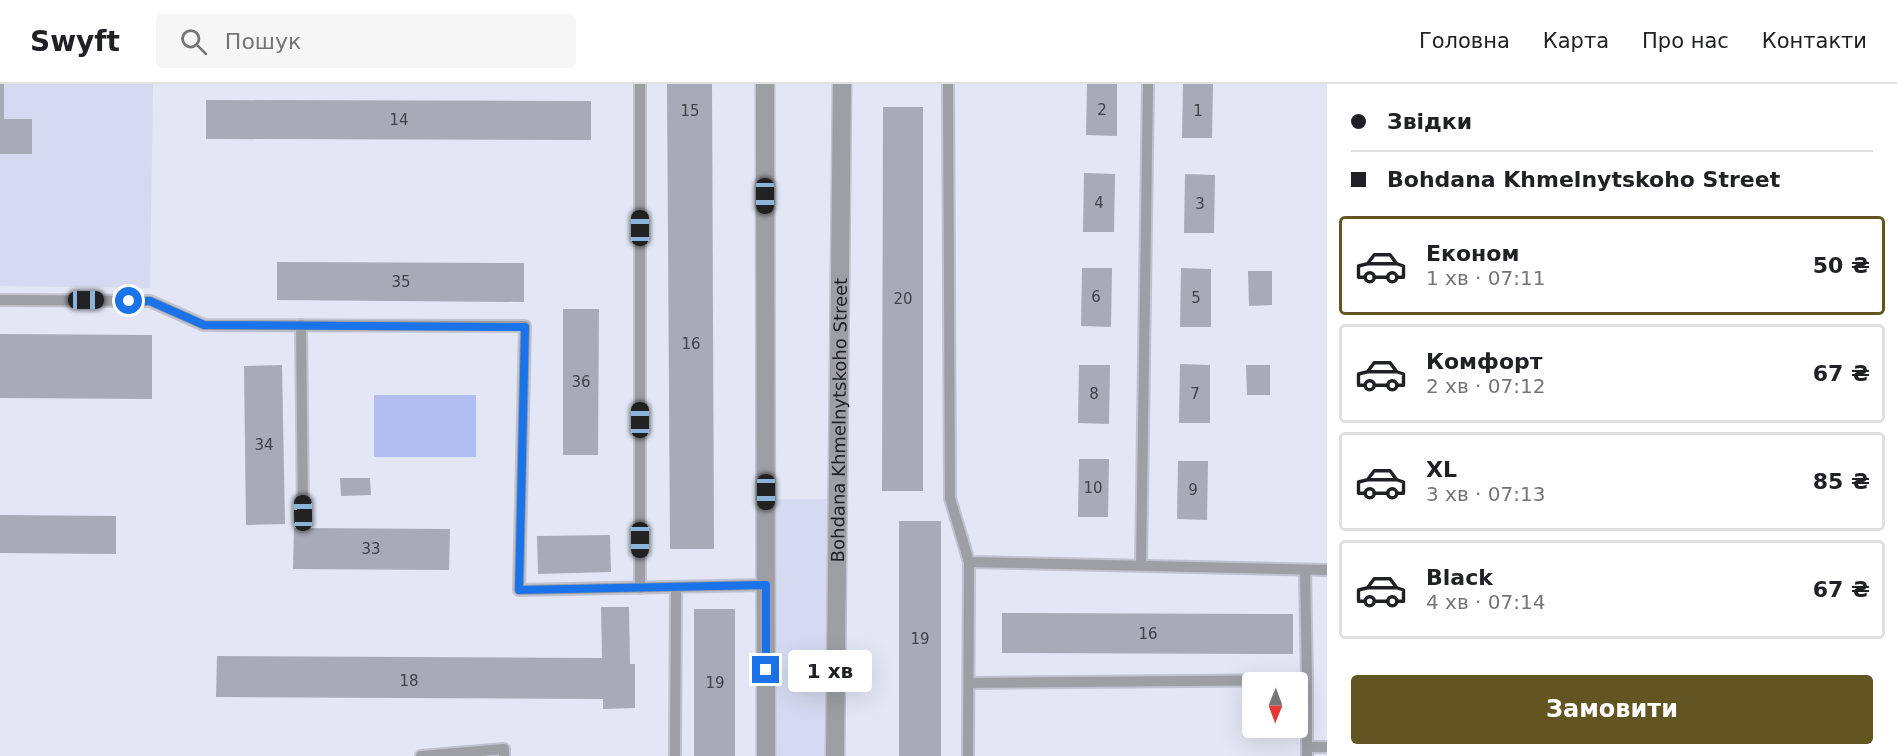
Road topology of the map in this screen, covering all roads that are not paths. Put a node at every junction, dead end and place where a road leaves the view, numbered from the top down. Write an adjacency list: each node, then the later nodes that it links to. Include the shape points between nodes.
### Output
1 (640, 84): 15 (lane)
2 (765, 84): 13 (street)
3 (842, 84): 25 (street, Bohdana Khmelnytskoho Street)
4 (948, 84): 9 (lane, via 950,498)
5 (1148, 84): 10 (lane)
6 (0, 300): 7 (lane, via 150,301 204,325)
7 (301, 325): 8 (lane); 15 (lane, via 525,327 519,590)
8 (303, 513)
9 (969, 562): 10 (lane); 18 (lane)
10 (1141, 565): 11 (lane)
11 (1305, 570): 12 (lane); 16 (lane)
12 (1327, 570)
13 (766, 585): 14 (lane); 24 (street)
14 (676, 587): 15 (lane); 23 (lane)
15 (640, 588)
16 (1306, 672)
17 (1242, 681): 18 (lane)
18 (969, 683): 26 (lane)
19 (1327, 747): 20 (lane)
20 (1306, 752)
21 (421, 756): 22 (lane, via 504,749)
22 (504, 756)
23 (675, 756)
24 (766, 756)
25 (835, 756)
26 (968, 756)

